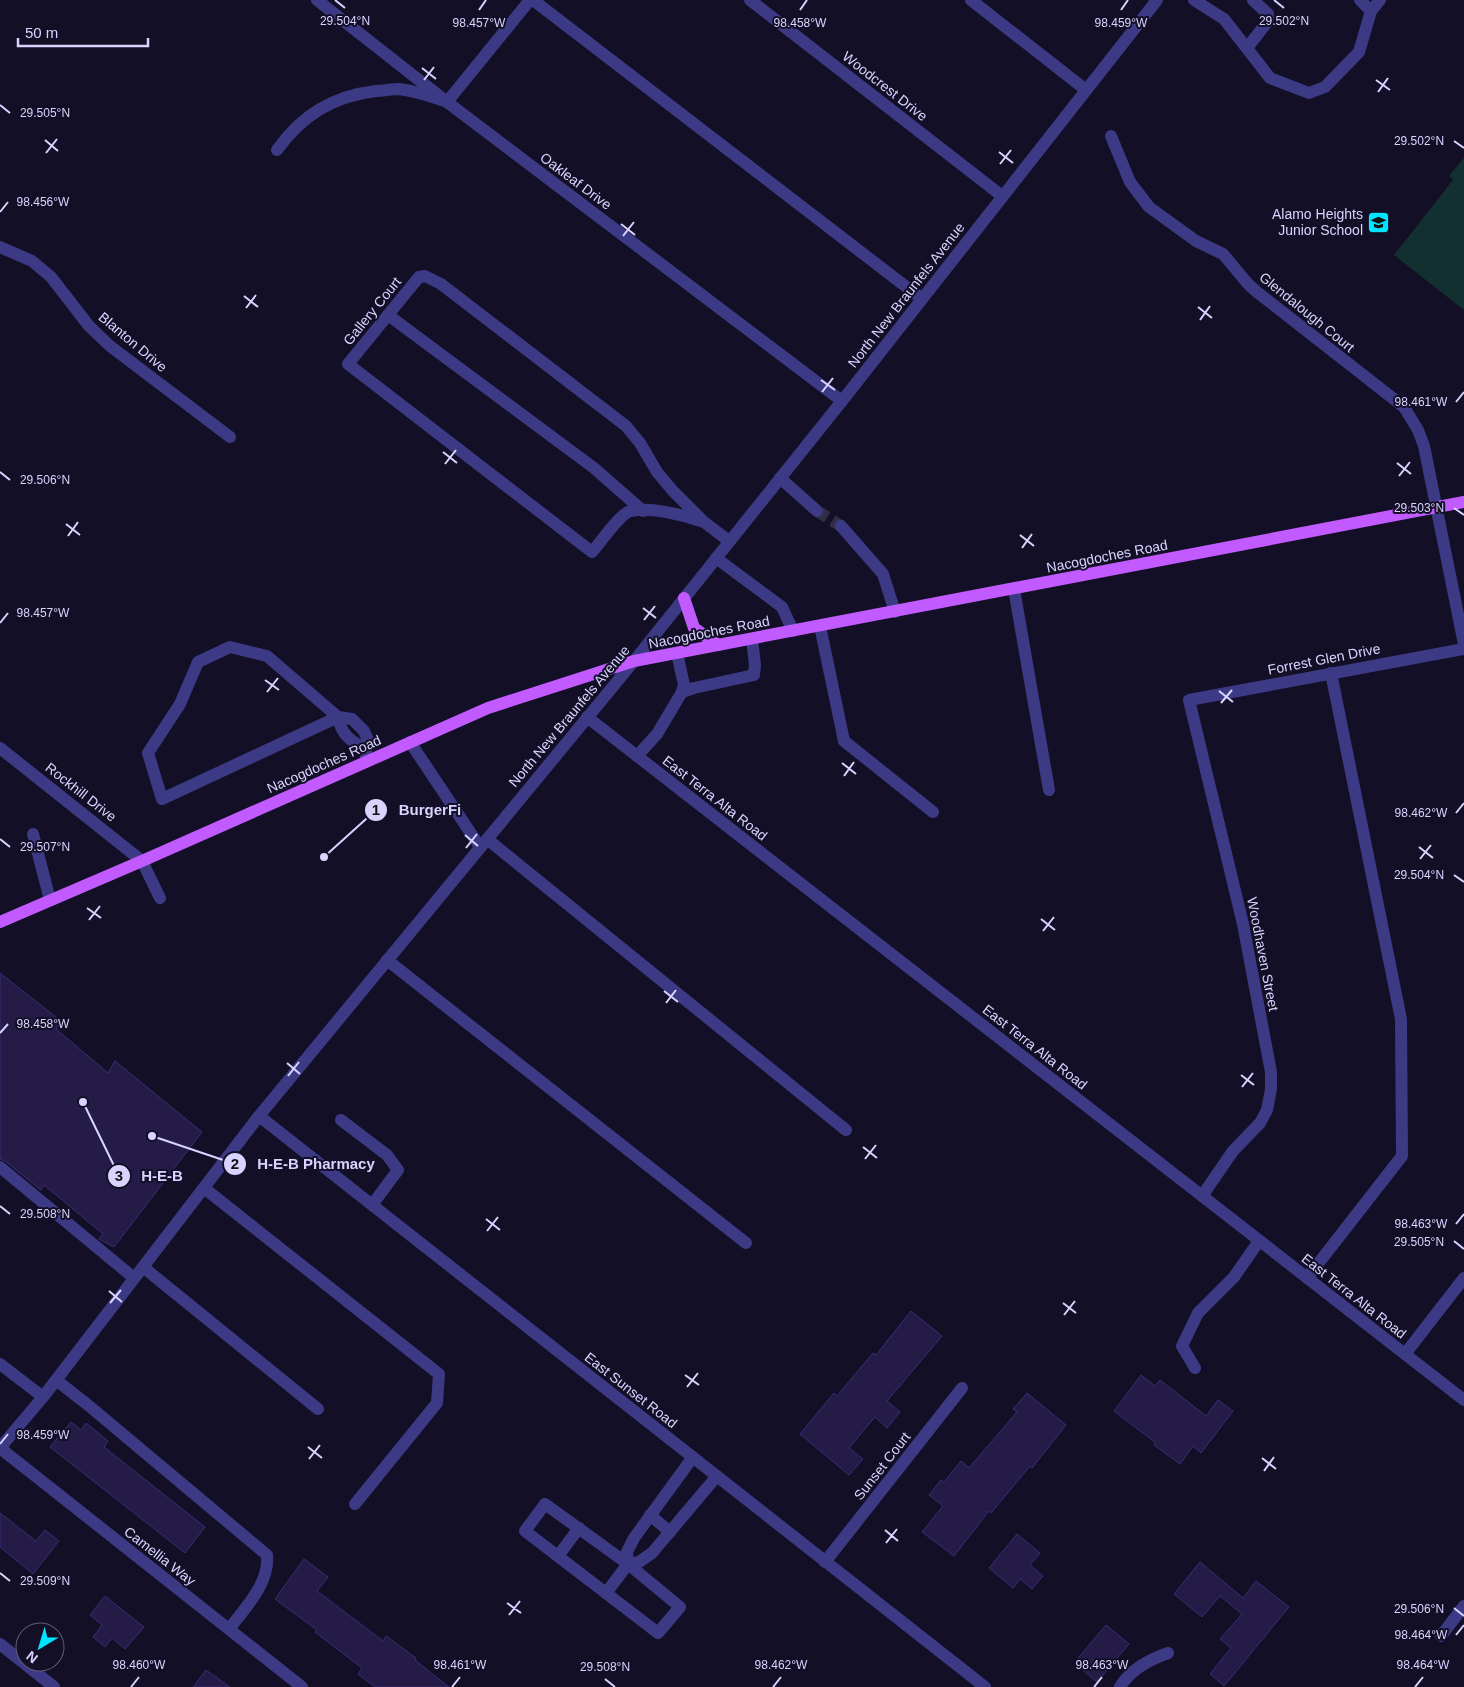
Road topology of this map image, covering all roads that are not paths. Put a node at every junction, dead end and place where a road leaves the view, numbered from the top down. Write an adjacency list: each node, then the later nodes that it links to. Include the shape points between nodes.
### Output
1 (317, 0): 13 (street, Oakleaf Drive)
2 (532, 0): 13 (street); 18 (street)
3 (750, 0): 16 (street, Woodcrest Drive)
4 (971, 0): 12 (street)
5 (1158, 0): 12 (street, North New Braunfels Avenue)
6 (1194, 0): 11 (street, via 1224,19)
7 (1253, 0): 11 (street, via 1268,14 1268,21)
8 (1360, 0): 10 (street)
9 (1380, 0): 10 (street)
10 (1371, 11): 11 (street, via 1359,52 1325,87 1309,93 1270,78)
11 (1247, 48)
12 (1086, 90): 16 (street, North New Braunfels Avenue)
13 (447, 102): 15 (street, via 397,89 355,93 329,103 305,118); 20 (street, Oakleaf Drive)
14 (1111, 136): 24 (street, Glendalough Court, via 1130,182 1149,207 1196,241 1224,254 1257,292 1404,408 1424,446)
15 (277, 150)
16 (1002, 196): 18 (street, North New Braunfels Avenue)
17 (0, 247): 21 (street, Blanton Drive, via 32,262 51,276 89,326 110,346)
18 (922, 299): 20 (street, North New Braunfels Avenue)
19 (388, 315): 25 (street, via 594,468); 25 (street, Gallery Court, via 348,364 592,552 621,517 628,512); 27 (street, Gallery Court, via 419,277 425,276 441,284 626,426 657,472)
20 (842, 401): 22 (street, North New Braunfels Avenue)
21 (230, 437)
22 (780, 478): 26 (street); 29 (street, North New Braunfels Avenue)
23 (1464, 502): 24 (main road, Nacogdoches Road)
24 (1437, 508): 31 (main road, Nacogdoches Road); 37 (street, Glendalough Court)
25 (643, 510): 27 (street, Gallery Court)
26 (818, 511)
27 (704, 522): 29 (street, Gallery Court)
28 (841, 526): 33 (street, via 882,574)
29 (729, 541): 30 (street, North New Braunfels Avenue)
30 (716, 558): 32 (street, North New Braunfels Avenue); 35 (street, via 782,607)
31 (1014, 589): 33 (main road, Nacogdoches Road); 51 (street)
32 (684, 598): 38 (main road, via 694,628); 41 (street, North New Braunfels Avenue)
33 (895, 612): 34 (main road, Nacogdoches Road)
34 (820, 626): 35 (main road, Nacogdoches Road); 52 (street, via 844,741)
35 (793, 631): 36 (main road, Nacogdoches Road)
36 (752, 639): 38 (main road, Nacogdoches Road); 43 (street, via 754,675)
37 (1464, 644)
38 (718, 645): 40 (main road, Nacogdoches Road)
39 (1464, 648): 42 (street, Forrest Glen Drive)
40 (677, 653): 41 (main road, Nacogdoches Road); 43 (street, via 684,685)
41 (634, 661): 46 (street, North New Braunfels Avenue); 47 (main road, Nacogdoches Road, via 488,708)
42 (1331, 673): 44 (street, Forrest Glen Drive); 71 (street, via 1401,1019 1402,1156)
43 (682, 692): 50 (street, via 657,734)
44 (1190, 700): 65 (street, Woodhaven Street, via 1243,924 1271,1072 1267,1110 1260,1123 1233,1151)
45 (338, 717): 45 (street, via 250,758 162,799 148,754 180,704 198,662 230,647 267,656); 49 (street, via 352,719 364,731 368,740)
46 (587, 717): 50 (street, East Terra Alta Road); 54 (street, North New Braunfels Avenue)
47 (410, 742): 49 (main road, Nacogdoches Road); 54 (street)
48 (0, 748): 55 (street, Rockhill Drive)
49 (366, 755): 55 (main road, Nacogdoches Road)
50 (636, 756): 65 (street, East Terra Alta Road)
51 (1049, 790)
52 (933, 812)
53 (33, 834): 57 (street)
54 (484, 843): 59 (street, North New Braunfels Avenue); 62 (street)
55 (142, 861): 56 (street); 57 (main road, Nacogdoches Road)
56 (160, 898)
57 (50, 900): 58 (main road, Nacogdoches Road)
58 (0, 922)
59 (387, 960): 60 (street, North New Braunfels Avenue); 68 (street)
60 (259, 1116): 64 (street, North New Braunfels Avenue); 66 (street, East Sunset Road)
61 (341, 1120): 66 (street, via 387,1155 398,1170)
62 (846, 1130)
63 (0, 1167): 70 (street)
64 (204, 1188): 69 (street, North New Braunfels Avenue); 84 (street, via 439,1374 437,1403)
65 (1202, 1196): 67 (street, East Terra Alta Road)
66 (372, 1205): 82 (street, East Sunset Road)
67 (1259, 1241): 71 (street, East Terra Alta Road); 75 (street, via 1234,1277 1198,1313 1188,1330 1182,1346)
68 (746, 1243)
69 (143, 1267): 70 (street, North New Braunfels Avenue); 80 (street)
70 (134, 1278): 76 (street, North New Braunfels Avenue)
71 (1307, 1278): 73 (street, East Terra Alta Road)
72 (1464, 1278): 73 (street)
73 (1405, 1354): 79 (street, East Terra Alta Road)
74 (0, 1364): 78 (street)
75 (1195, 1368)
76 (56, 1380): 78 (street, North New Braunfels Avenue); 93 (street, via 267,1555 268,1566 259,1589)
77 (962, 1388): 89 (street, Sunset Court)
78 (43, 1398): 81 (street, North New Braunfels Avenue)
79 (1464, 1400)
80 (318, 1408)
81 (0, 1448): 93 (street, Camellia Way)
82 (693, 1457): 83 (street, East Sunset Road); 85 (street)
83 (717, 1476): 87 (street); 89 (street, East Sunset Road)
84 (355, 1504)
85 (650, 1515): 87 (street); 90 (street, via 627,1552)
86 (578, 1528): 88 (street); 88 (street, via 545,1504 525,1531); 90 (street)
87 (670, 1532): 90 (street, via 652,1553 639,1562)
88 (558, 1556): 91 (street)
89 (826, 1562): 99 (street, East Sunset Road)
90 (628, 1564): 91 (street); 91 (street, via 680,1607 658,1633)
91 (606, 1593)
92 (1464, 1606): 94 (street)
93 (229, 1629): 98 (street, Camellia Way)
94 (1441, 1636)
95 (0, 1644): 97 (street)
96 (1168, 1653): 100 (street, via 1137,1668)
97 (54, 1687)
98 (302, 1687)
99 (985, 1687)
100 (1120, 1687)

